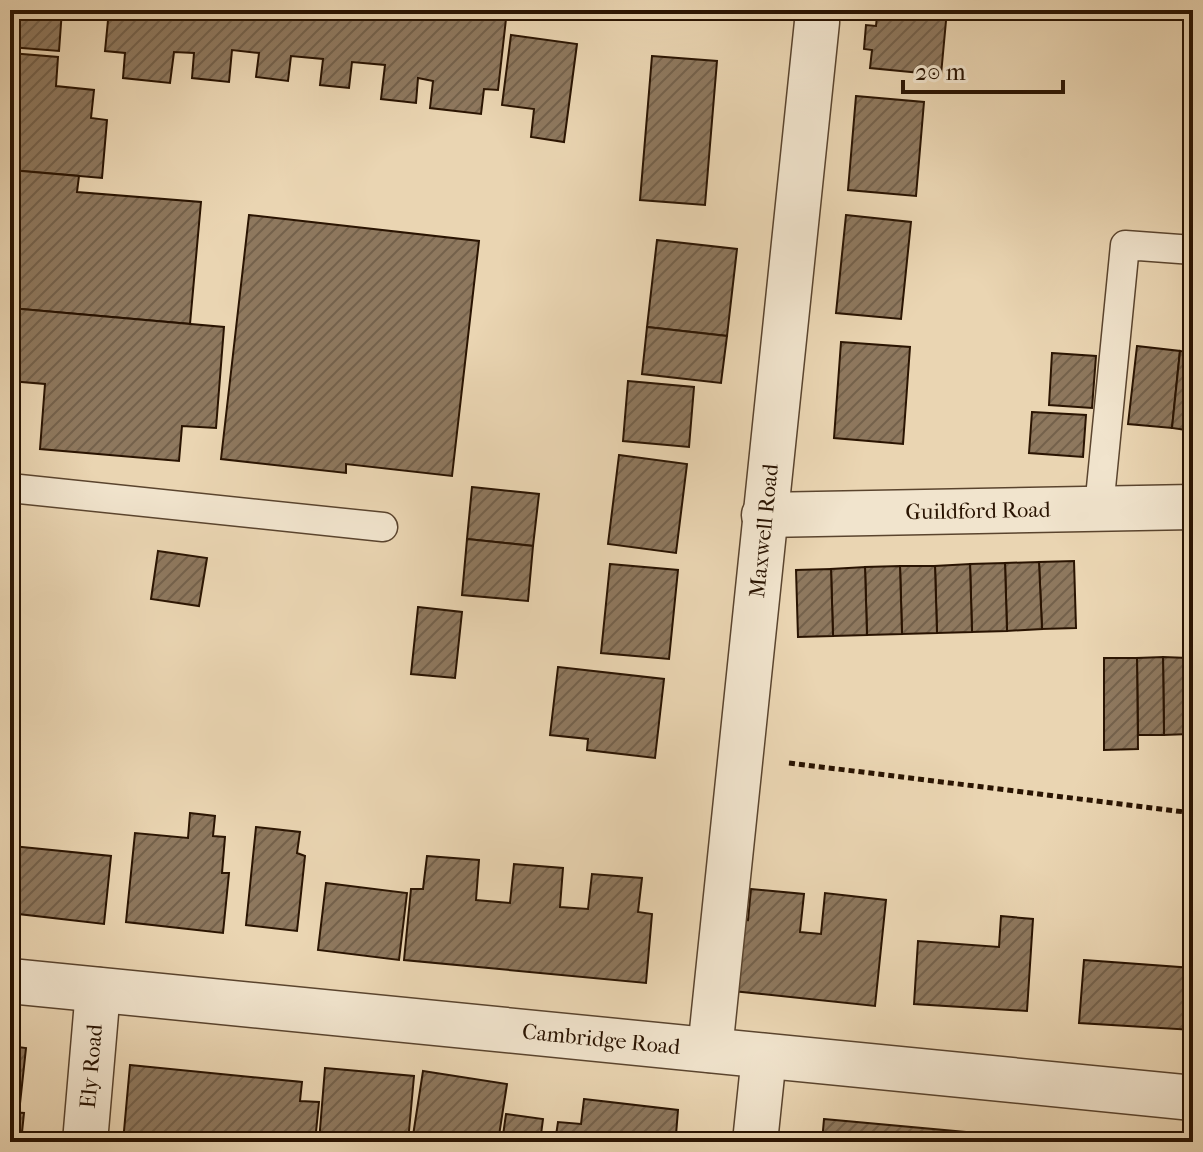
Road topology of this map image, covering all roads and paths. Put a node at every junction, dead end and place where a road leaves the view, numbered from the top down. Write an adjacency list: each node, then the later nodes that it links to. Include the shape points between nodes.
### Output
1 (816, 10): 6 (street, Maxwell Road)
2 (1193, 250): 5 (lane, via 1125,245)
3 (10, 488): 7 (lane)
4 (1193, 507): 5 (street, Guildford Road)
5 (1099, 508): 6 (street, Guildford Road)
6 (764, 515): 8 (street, Maxwell Road)
7 (383, 527)
8 (740, 757): 9 (path); 12 (street, Maxwell Road)
9 (1193, 813)
10 (10, 981): 11 (street, Cambridge Road)
11 (98, 990): 12 (street, Cambridge Road); 15 (street, Ely Road)
12 (710, 1050): 13 (street, Cambridge Road)
13 (764, 1056): 14 (street, Cambridge Road); 16 (street)
14 (1193, 1098)
15 (85, 1142)
16 (755, 1142)

